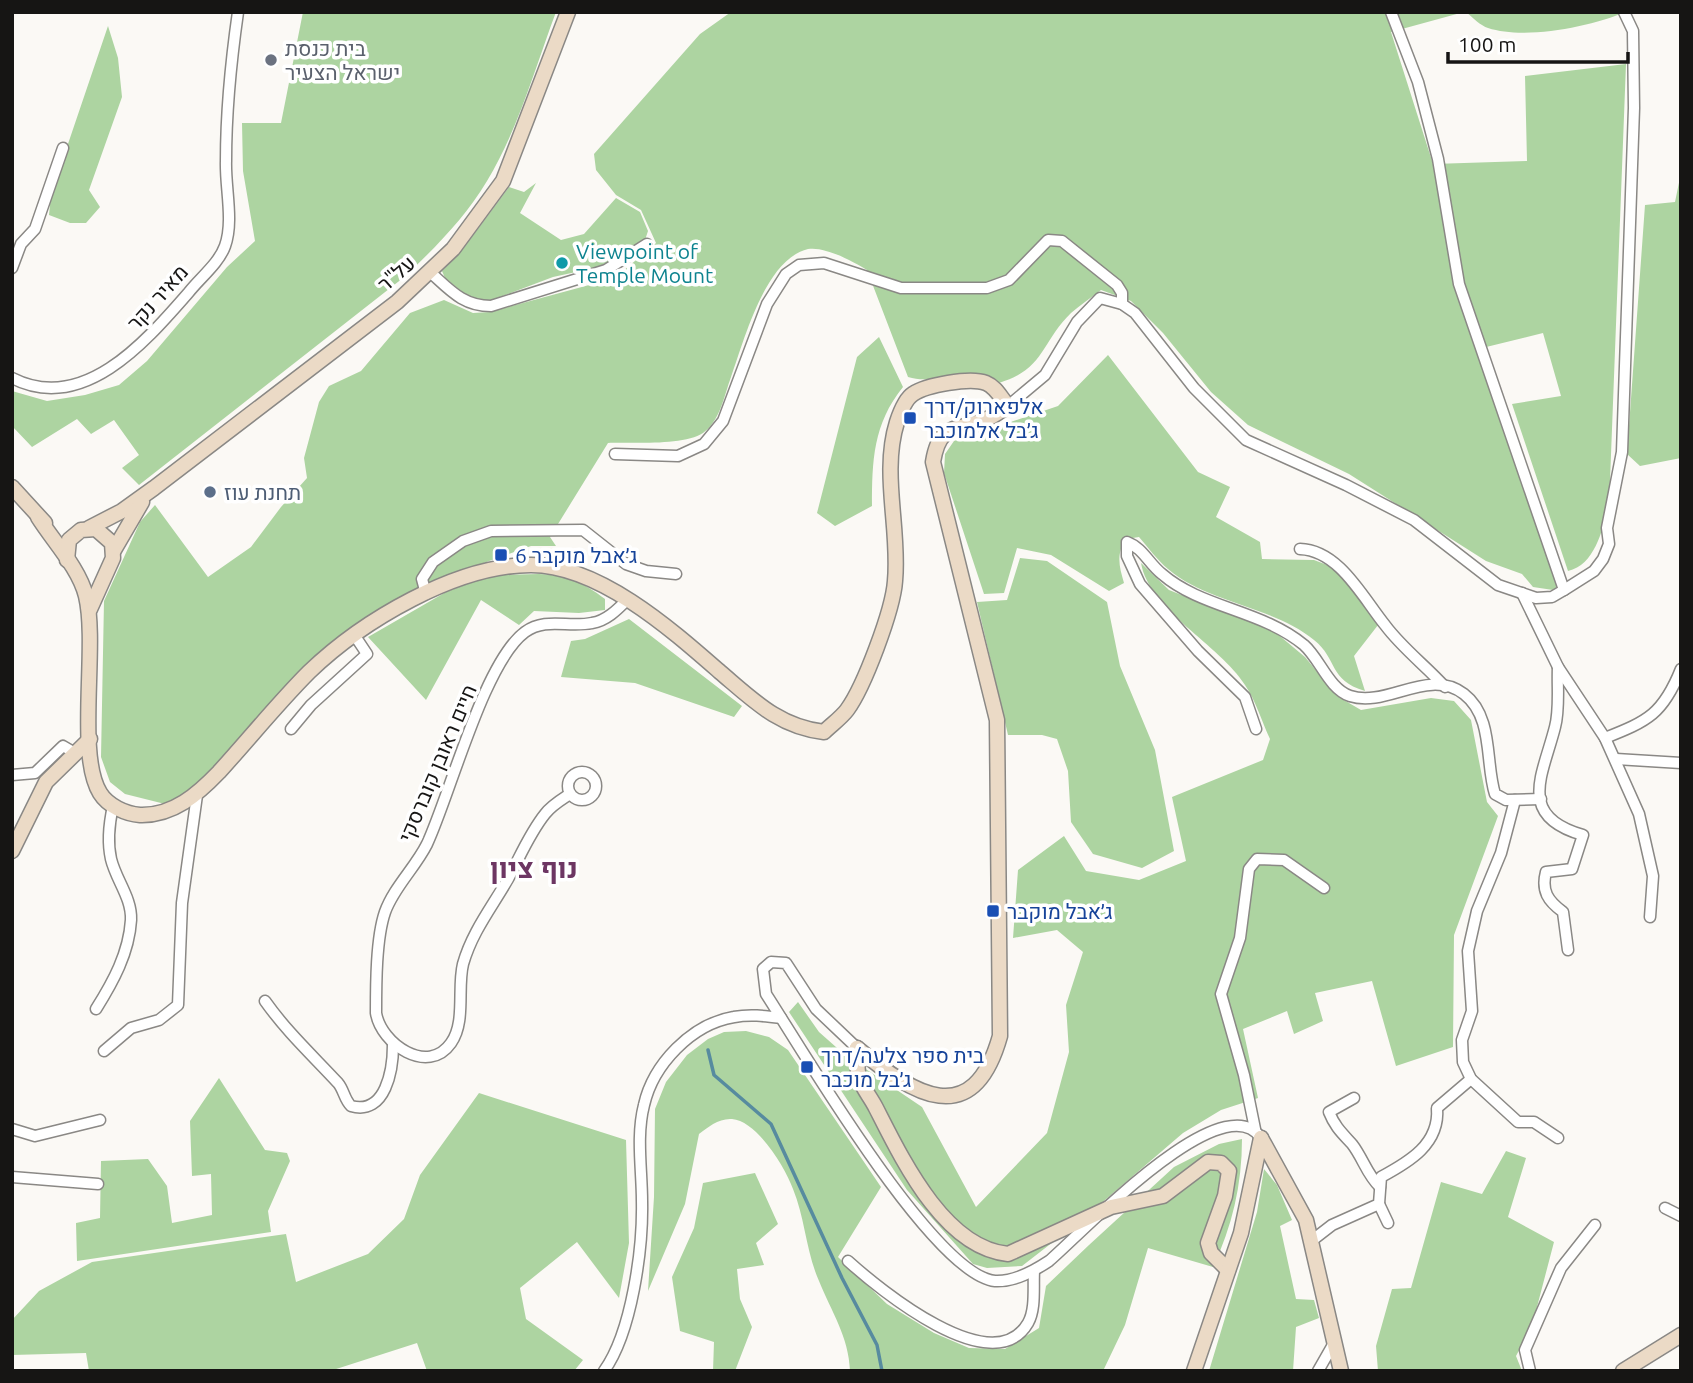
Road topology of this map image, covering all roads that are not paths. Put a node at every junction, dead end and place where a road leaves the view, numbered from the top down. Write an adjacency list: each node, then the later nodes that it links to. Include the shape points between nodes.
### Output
1 (237, 12): 10 (street, מאיר נקר, via 226,142 225,247 153,333 108,370 52,388)
2 (568, 12): 8 (street, על"ר, via 503,181 472,226)
3 (1624, 12): 23 (street, via 1633,31 1634,108 1622,452 1603,559 1594,571)
4 (1395, 16): 23 (street, via 1438,159 1459,284)
5 (63, 148): 7 (street, via 35,229 21,244)
6 (647, 244): 8 (street, via 606,270 491,306 461,300)
7 (12, 268)
8 (430, 272): 14 (street, על"ר)
9 (1122, 304): 11 (street, via 1100,298 1077,322 1045,375); 12 (street, via 1117,285 1062,241 1048,240 1009,280 987,288 901,288 824,263 799,265 786,274 767,304 723,421 704,444 678,456); 24 (street, via 1135,313 1194,388 1245,440 1383,503 1425,528 1498,585)
10 (12, 378)
11 (1008, 406): 26 (street, via 984,382 945,384 913,394 905,404 891,453 895,580 890,606 847,711 824,732 801,730 769,715); 55 (street, via 989,419 955,426 943,434 933,462 997,720 1000,1036 981,1080 969,1091 950,1096 934,1096 905,1084)
12 (615, 454)
13 (12, 487): 15 (street)
14 (154, 488): 16 (street, על"ר); 19 (street, על"ר, via 132,514)
15 (38, 517): 17 (street, via 62,536); 20 (street)
16 (89, 528): 17 (street); 19 (street, via 103,532)
17 (74, 534): 20 (street, via 66,546)
18 (1300, 549): 31 (street, via 1328,557)
19 (114, 551): 21 (street)
20 (71, 566): 21 (street, via 93,577); 27 (street, via 85,593)
21 (105, 572): 27 (street)
22 (676, 574): 25 (street, via 626,564 583,530 491,531 463,541 433,562 422,579)
23 (1564, 590): 24 (street, via 1552,597)
24 (1522, 593): 29 (street)
25 (426, 594): 26 (street, via 475,572 535,565 573,572); 28 (street)
26 (627, 600): 54 (street, חיים ראובן קוברסקי, via 593,623 556,622 531,629 518,638 499,669 477,713 431,836 386,912 376,1013)
27 (89, 615): 35 (street)
28 (355, 636): 32 (street, via 367,654); 43 (street, via 310,672)
29 (1558, 667): 34 (street); 44 (street, via 1556,724 1541,769)
30 (1681, 670): 34 (street, via 1663,705 1647,721)
31 (1445, 687): 33 (street, via 1417,686 1367,698 1349,695 1338,688 1306,647 1283,629 1187,590 1127,542 1127,556 1140,584 1245,697); 45 (street, via 1464,694 1478,712 1488,744 1491,782 1496,794)
32 (291, 729)
33 (1256, 729)
34 (1605, 738): 37 (street)
35 (90, 740): 36 (street); 46 (street, via 94,776 100,793)
36 (75, 753): 40 (street, via 63,746 35,773); 47 (street, via 42,788)
37 (1616, 759): 38 (street); 49 (street, via 1650,855)
38 (1681, 763)
39 (605, 772): 41 (street)
40 (12, 775)
41 (594, 779): 42 (street, via 585,772 576,774 568,784); 42 (street, via 595,792 588,800)
42 (570, 794): 54 (street, via 545,814 475,933 464,964 458,1027 451,1044 432,1056)
43 (197, 795): 46 (street, via 149,814 137,815); 56 (street, via 182,903 178,1006 159,1020 131,1028)
44 (1541, 799): 45 (street); 50 (street, via 1556,827 1583,835 1572,869 1546,872 1543,885 1550,902 1563,912)
45 (1514, 800): 57 (street, via 1468,951 1472,1011 1462,1040 1462,1062)
46 (113, 806): 52 (street, via 108,830 111,860 131,918 115,979)
47 (12, 851)
48 (1324, 888): 61 (street, via 1284,860 1257,859 1249,869 1240,937 1221,994)
49 (1650, 917)
50 (1568, 950)
51 (265, 1001): 54 (street, via 286,1031 341,1086 351,1106 367,1106 384,1093 390,1080)
52 (96, 1009)
53 (781, 1018): 55 (street, via 762,978 763,969 771,962 786,963 816,1009); 75 (street, via 908,1209 936,1241 959,1263 995,1281); 78 (street, via 754,1015 714,1023 677,1048 649,1087 641,1130 642,1204 636,1270 620,1336)
54 (393, 1045)
55 (857, 1048): 67 (street, via 858,1078 904,1163 951,1226 970,1241 990,1252 1008,1254)
56 (104, 1051)
57 (1471, 1079): 62 (street, via 1518,1122 1534,1122); 65 (street, via 1437,1108 1438,1120 1414,1160 1381,1177)
58 (1354, 1098): 65 (street, via 1329,1112 1336,1130)
59 (100, 1120): 60 (street, via 35,1136)
60 (12, 1129)
61 (1258, 1134): 67 (street, via 1232,1125 1200,1136 1155,1165); 72 (street, via 1287,1180 1306,1220); 74 (street, via 1250,1198)
62 (1558, 1138)
63 (12, 1177): 64 (street)
64 (98, 1184)
65 (1380, 1187): 66 (street)
66 (1378, 1204): 70 (street); 72 (street, via 1332,1225)
67 (1111, 1207): 74 (street, via 1163,1196 1208,1162 1221,1163 1229,1171 1225,1196 1208,1243 1211,1253); 75 (street)
68 (1665, 1208): 69 (street)
69 (1681, 1216)
70 (1388, 1223)
71 (1595, 1225): 82 (street, via 1561,1268 1525,1350)
72 (1310, 1242): 77 (street)
73 (848, 1261): 75 (street, via 917,1317 983,1344 1012,1340 1028,1324 1034,1307)
74 (1228, 1270): 79 (street)
75 (1034, 1271)
76 (1681, 1335): 83 (street)
77 (1334, 1343): 80 (street); 81 (street)
78 (604, 1371)
79 (1195, 1371)
80 (1318, 1371)
81 (1341, 1371)
82 (1530, 1371)
83 (1623, 1371)

